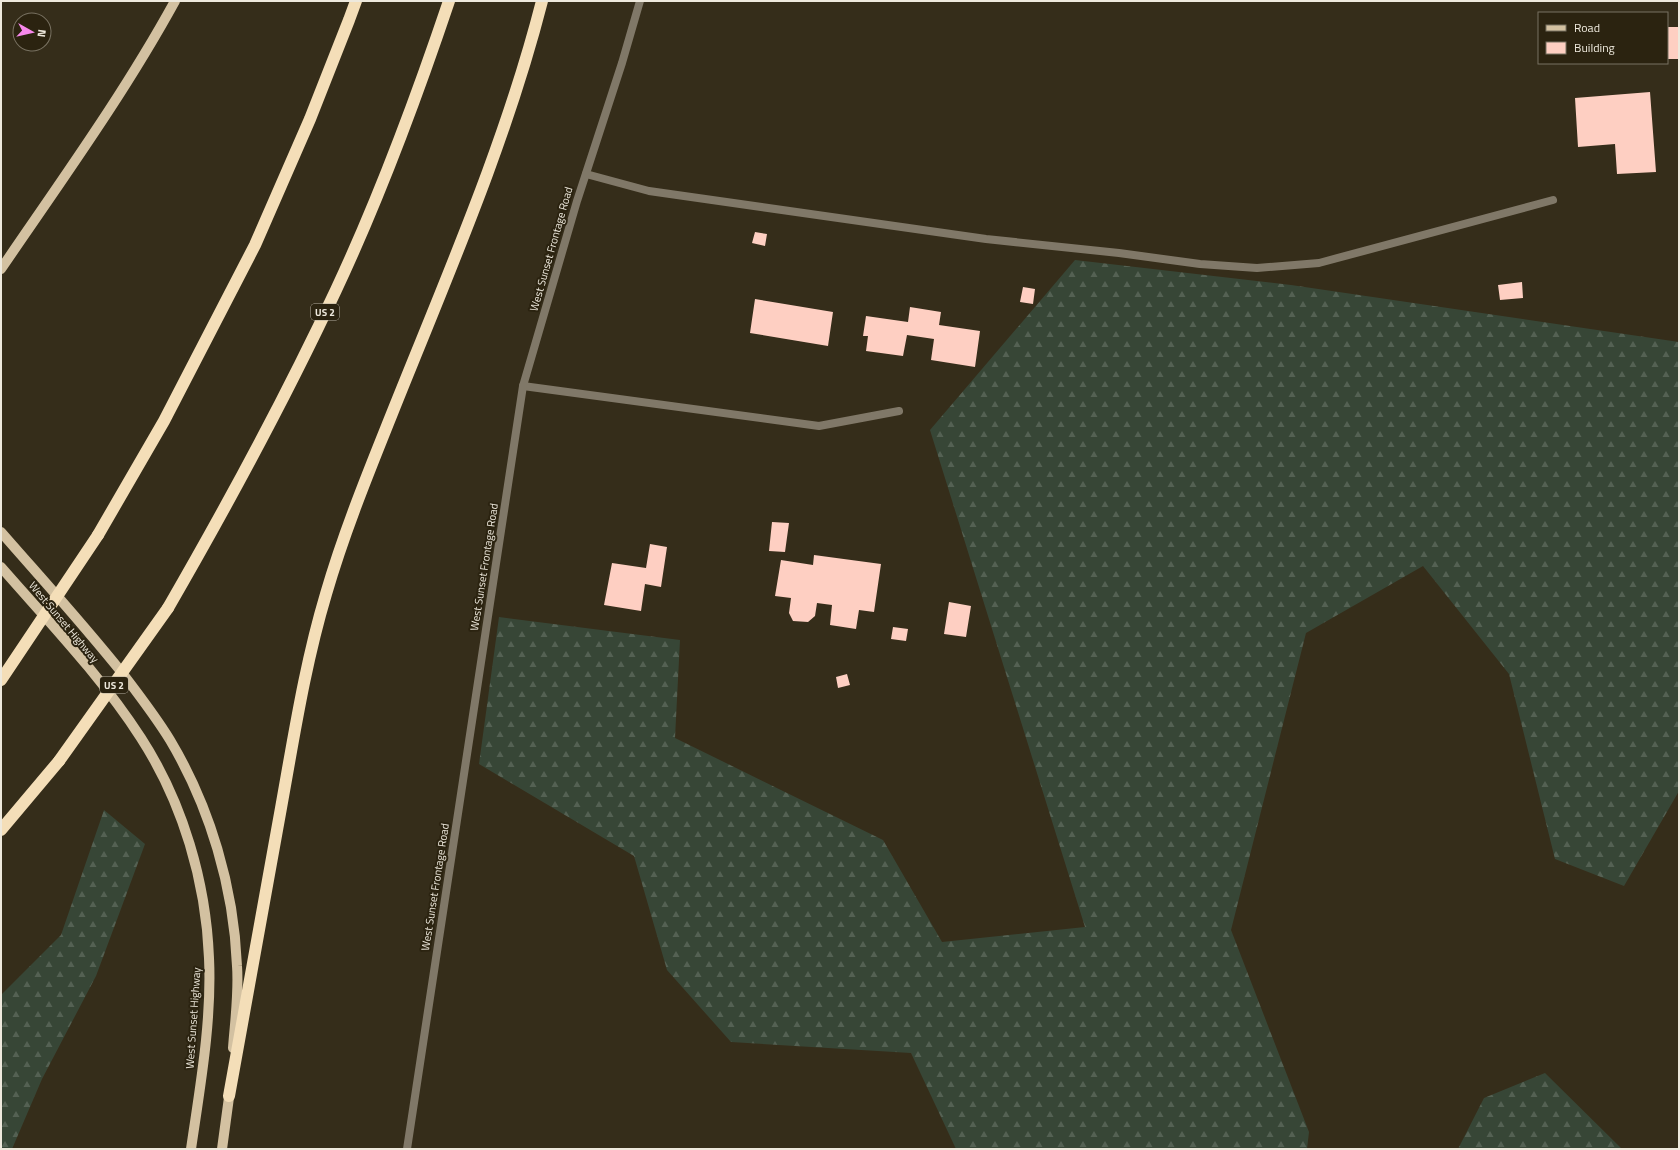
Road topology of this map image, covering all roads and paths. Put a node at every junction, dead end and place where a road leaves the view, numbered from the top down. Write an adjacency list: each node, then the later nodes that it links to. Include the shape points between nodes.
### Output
1 (175, 1): 8 (main road, via 111,107)
2 (356, 1): 13 (highway, bridge, via 310,119 255,245 164,421 98,536)
3 (449, 1): 14 (highway, US 2, bridge, via 380,189 336,289 253,457 168,608 59,761)
4 (542, 1): 15 (highway, via 516,91 496,147 362,490 326,594 299,707)
5 (640, 1): 6 (street, West Sunset Frontage Road)
6 (586, 174): 7 (street, via 649,191 978,238 1200,264 1257,268 1320,263); 9 (street, West Sunset Frontage Road)
7 (1553, 200)
8 (1, 269)
9 (523, 386): 10 (street, via 819,426); 18 (street, West Sunset Frontage Road)
10 (899, 411)
11 (1, 532): 15 (main road, via 104,650 139,695 170,740 197,792 221,864 236,943 237,992)
12 (1, 567): 16 (main road, West Sunset Highway, via 76,654 141,738 174,802 196,863 208,930 210,960 209,998)
13 (1, 680)
14 (1, 830)
15 (229, 1096): 17 (main road)
16 (192, 1149)
17 (222, 1149)
18 (407, 1149)

